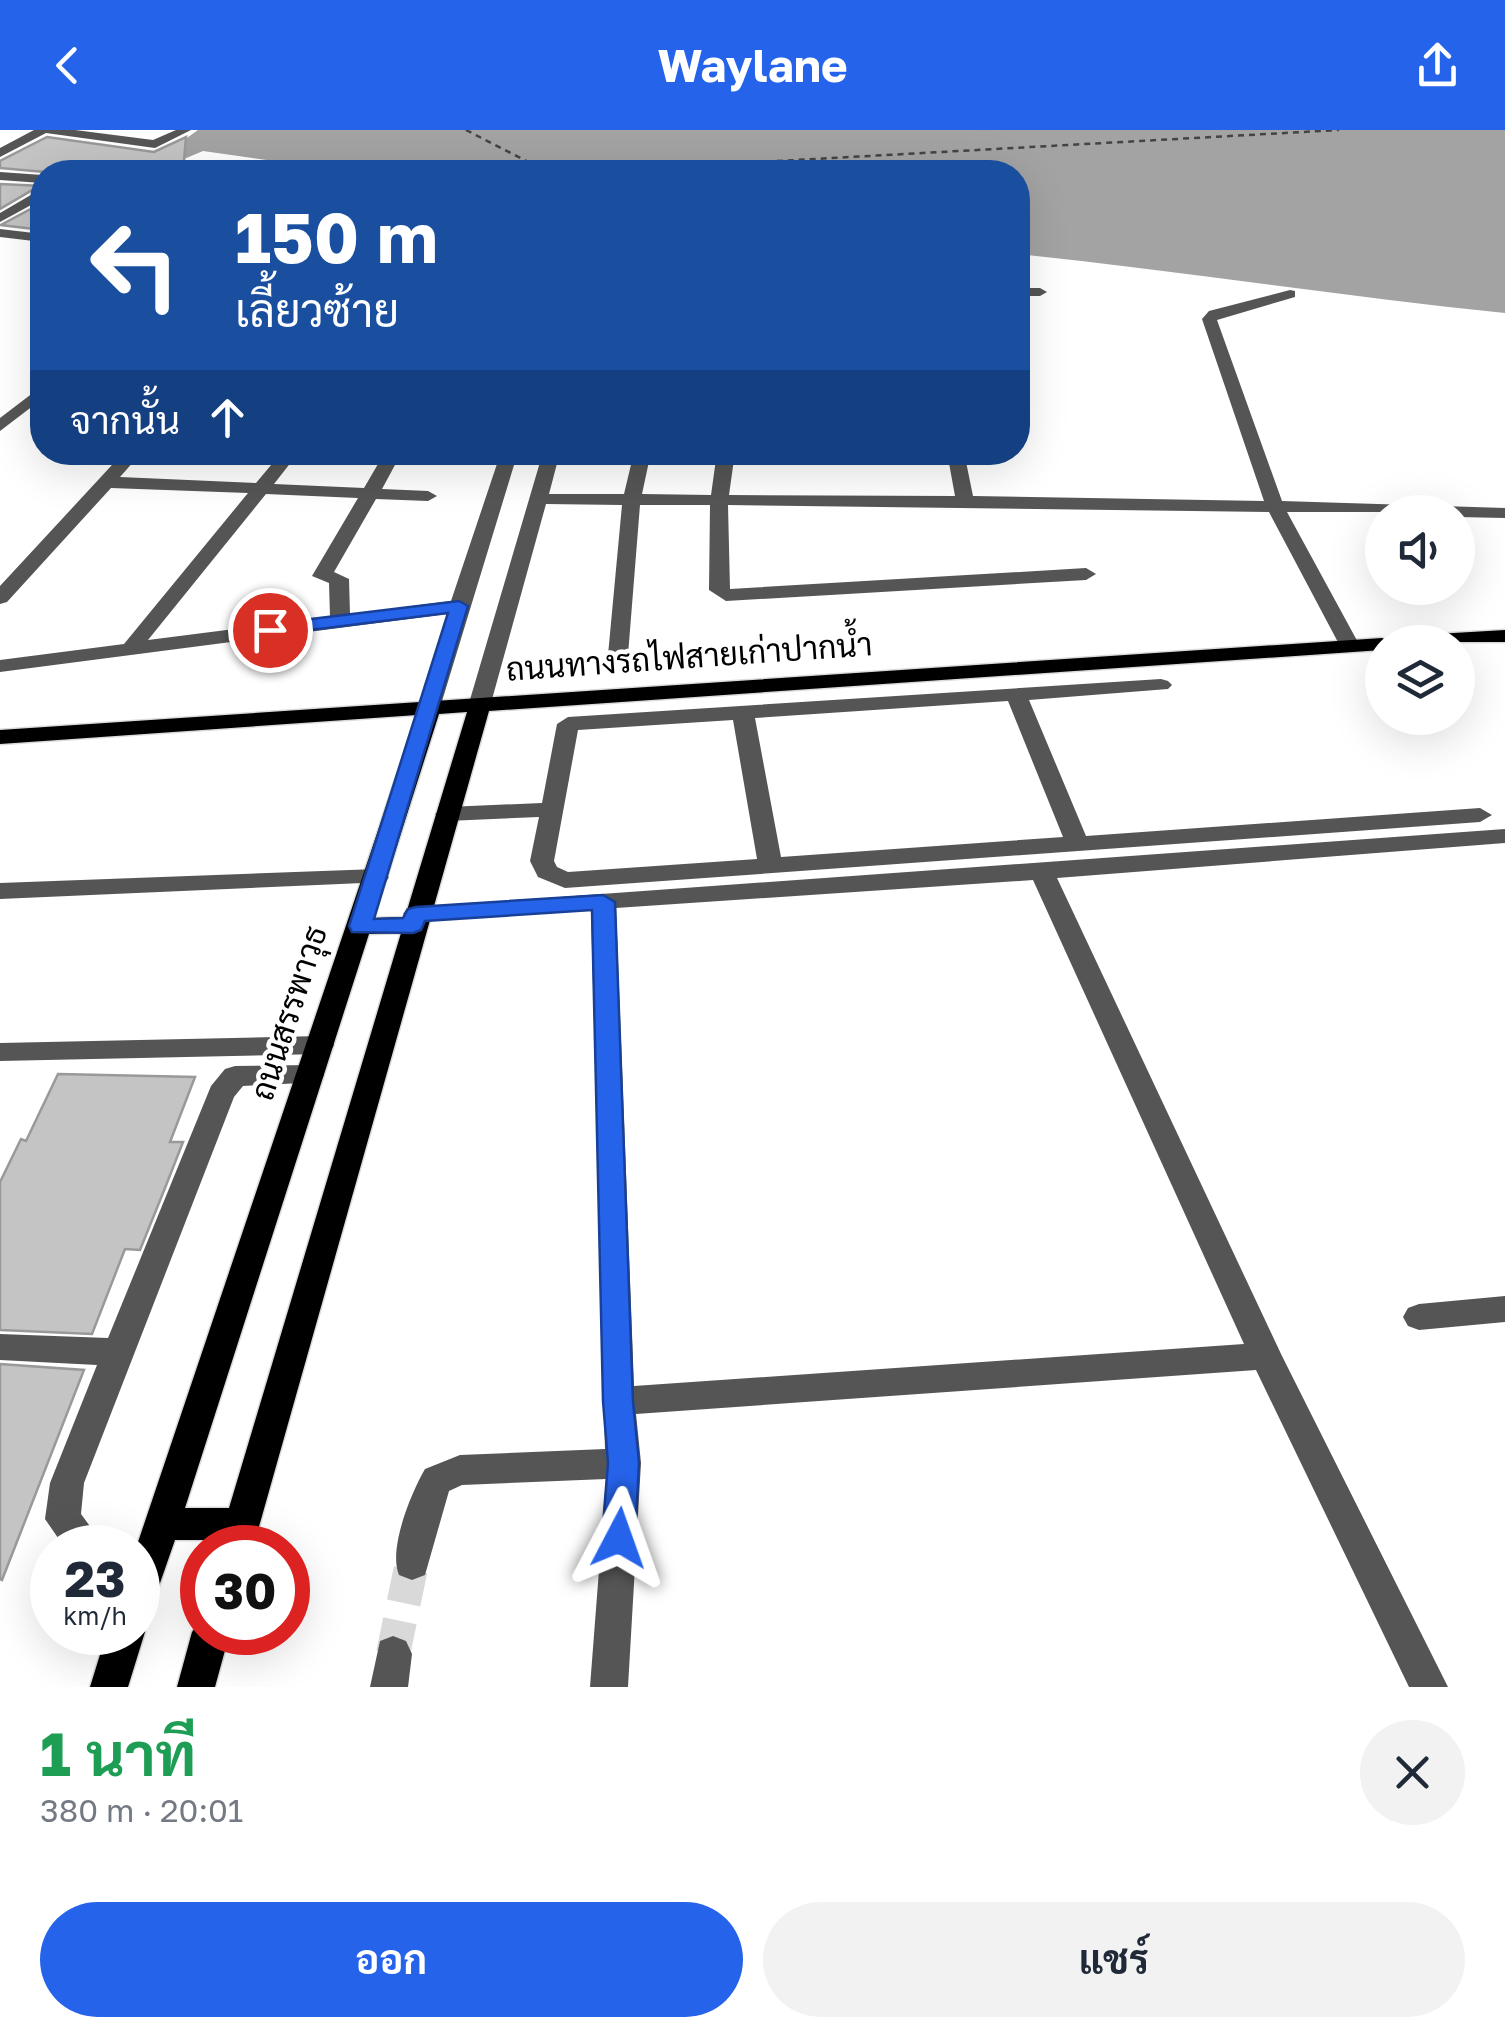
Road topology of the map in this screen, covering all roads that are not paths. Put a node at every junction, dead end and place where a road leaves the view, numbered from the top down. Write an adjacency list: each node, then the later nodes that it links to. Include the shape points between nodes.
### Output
1 (46, 130): 2 (street, via 155,144); 3 (street)
2 (185, 130)
3 (0, 153)
4 (0, 176): 5 (street)
5 (30, 178)
6 (30, 201): 7 (street)
7 (0, 218)
8 (0, 234): 9 (street)
9 (30, 237)
10 (1030, 292): 11 (street)
11 (1040, 292)
12 (1290, 294): 31 (street, via 1210,319)
13 (30, 401): 14 (street)
14 (0, 426)
15 (122, 465): 23 (street)
16 (281, 465): 24 (street)
17 (387, 465): 25 (street)
18 (506, 465): 35 (street, ถนนสรรพาวุธ)
19 (548, 465): 27 (street)
20 (639, 465): 28 (street)
21 (724, 465): 29 (street)
22 (958, 465): 30 (street)
23 (106, 482): 24 (street); 34 (street)
24 (263, 488): 25 (street); 41 (street)
25 (373, 493): 26 (street); 36 (street, via 322,576 339,579)
26 (428, 496)
27 (538, 499): 28 (street); 46 (street)
28 (630, 500): 29 (street); 42 (street)
29 (719, 502): 30 (street); 33 (street, via 719,590 726,595)
30 (966, 502): 31 (street)
31 (1275, 507): 32 (street); 40 (street)
32 (1505, 513)
33 (1086, 574)
34 (0, 598)
35 (459, 606): 36 (street); 47 (street, ถนนสรรพาวุธ)
36 (340, 620): 41 (street)
37 (1505, 636): 38 (main road)
38 (1475, 638)
39 (1365, 645): 40 (main road, ถนนทางรถไฟสายเก่าปากน้ำ)
40 (1350, 646): 46 (main road, ถนนทางรถไฟสายเก่าปากน้ำ)
41 (130, 650): 43 (street)
42 (618, 655)
43 (0, 666)
44 (1162, 685): 45 (street)
45 (1016, 694): 48 (street); 54 (street)
46 (480, 703): 47 (main road, ถนนทางรถไฟสายเก่าปากน้ำ); 51 (main road)
47 (431, 706): 49 (main road, ถนนทางรถไฟสายเก่าปากน้ำ); 57 (main road, ถนนสรรพาวุธ)
48 (743, 712): 50 (street, via 568,724); 55 (street)
49 (0, 738)
50 (552, 809): 51 (street); 55 (street, via 542,862 566,880)
51 (447, 814): 60 (main road)
52 (1480, 814): 54 (street)
53 (1505, 836): 56 (street)
54 (1078, 844): 55 (street)
55 (771, 868)
56 (1042, 872): 59 (street); 68 (street)
57 (377, 878): 58 (street); 61 (main road, ถนนสรรพาวุธ)
58 (0, 892)
59 (603, 902): 60 (street); 69 (street)
60 (414, 920): 61 (main road); 73 (main road)
61 (360, 926): 63 (main road, ถนนสรรพาวุธ)
62 (0, 1052): 63 (street)
63 (315, 1060): 67 (street, via 235,1076 221,1093); 71 (main road, ถนนสรรพาวุธ)
64 (1505, 1309): 65 (street)
65 (1419, 1317)
66 (0, 1347): 67 (street)
67 (118, 1352): 72 (street, via 67,1483 63,1519)
68 (1266, 1356): 69 (street); 82 (street)
69 (618, 1401): 70 (street)
70 (624, 1463): 76 (street, via 460,1470 438,1480 427,1498); 81 (street)
71 (162, 1524): 74 (main road); 75 (main road, ถนนสรรพาวุธ)
72 (68, 1525)
73 (241, 1525)
74 (180, 1527)
75 (160, 1529)
76 (412, 1562)
77 (119, 1655): 79 (main road)
78 (205, 1655): 80 (main road)
79 (109, 1687)
80 (196, 1687)
81 (609, 1687)
82 (1430, 1687)

